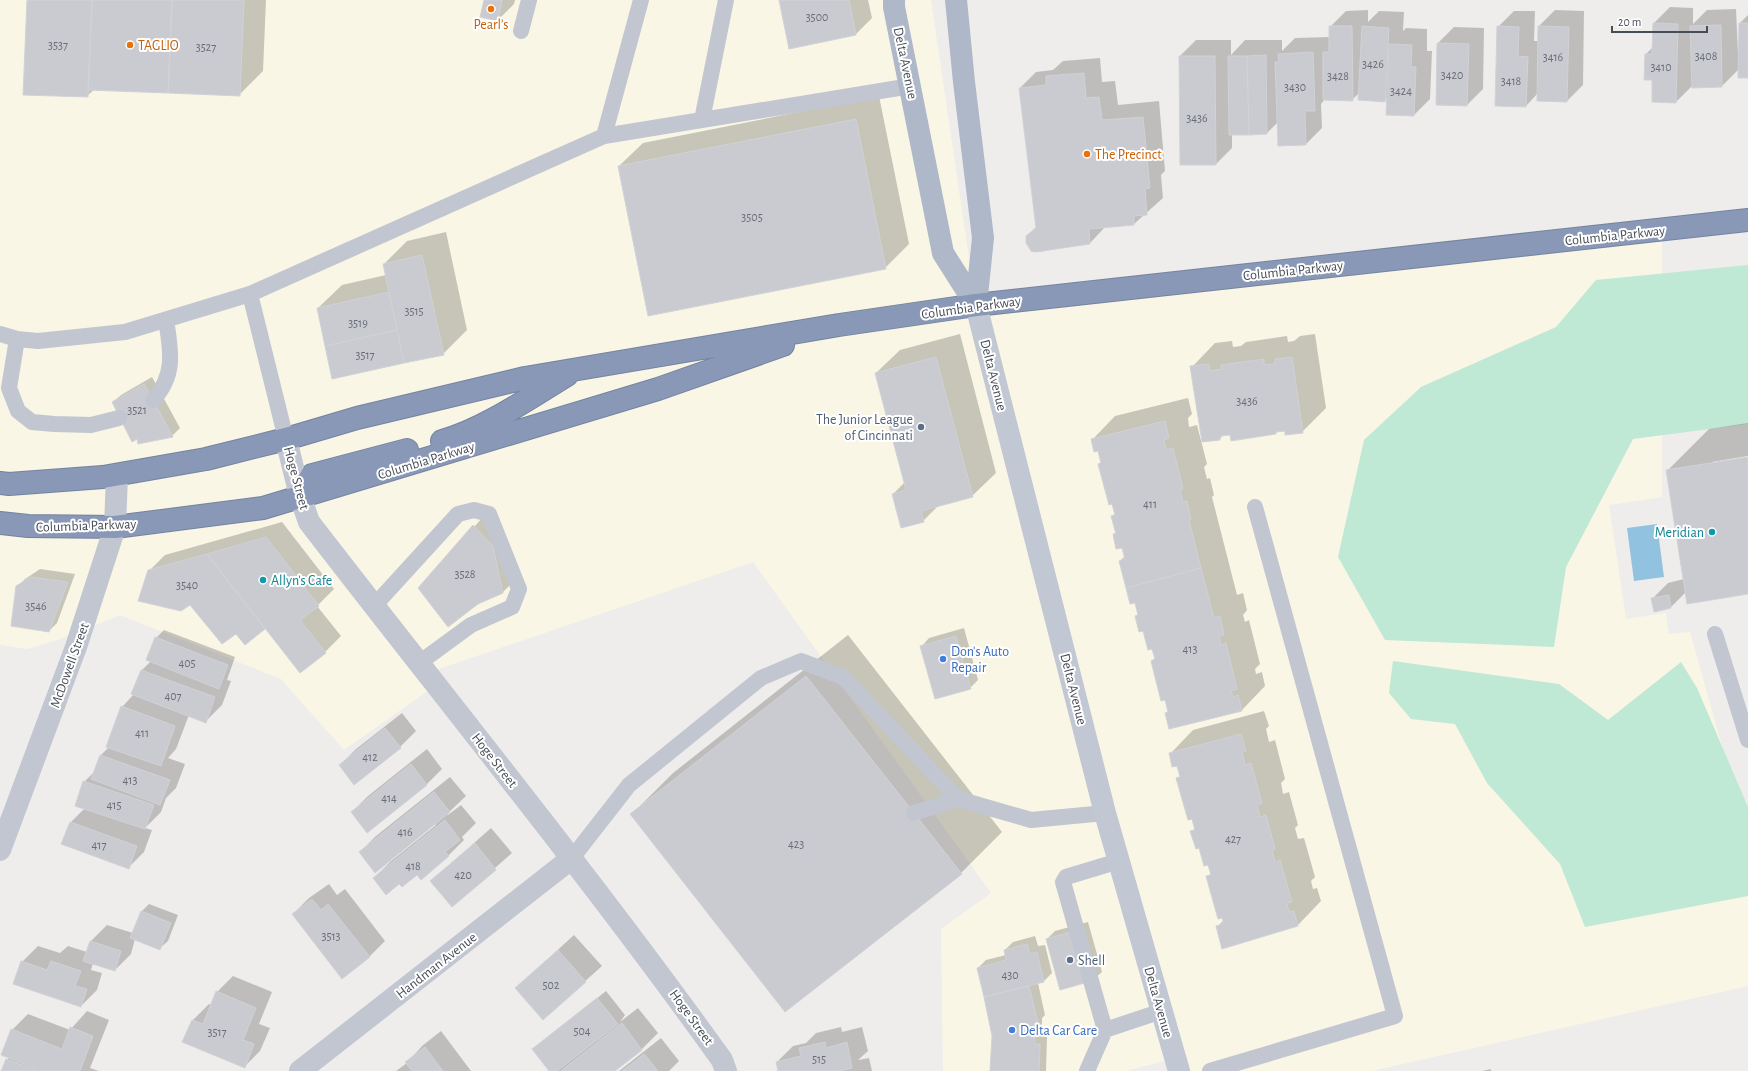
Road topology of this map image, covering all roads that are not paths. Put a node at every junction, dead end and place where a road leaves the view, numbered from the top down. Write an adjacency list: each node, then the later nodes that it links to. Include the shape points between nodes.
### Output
1 (528, 0): 6 (lane)
2 (641, 0): 9 (lane)
3 (726, 0): 8 (lane)
4 (894, 0): 7 (main road, Delta Avenue)
5 (956, 0): 12 (main road, Delta Avenue, via 983,238)
6 (521, 31)
7 (911, 86): 8 (lane); 12 (main road, Delta Avenue, via 943,254)
8 (702, 120): 9 (lane)
9 (604, 136): 11 (lane)
10 (1748, 220): 12 (highway, Columbia Parkway)
11 (250, 294): 13 (lane); 20 (lane)
12 (976, 305): 14 (highway, Columbia Parkway); 32 (main road, Delta Avenue)
13 (166, 320): 16 (lane, via 125,332 38,341); 18 (lane, via 172,357 167,378)
14 (839, 325): 17 (highway, Columbia Parkway); 23 (highway, Columbia Parkway, via 658,389)
15 (0, 334): 16 (lane)
16 (18, 339): 19 (lane, via 9,388 18,411 32,422 90,425)
17 (577, 369): 20 (highway, Columbia Parkway, via 525,378 357,418); 23 (highway, via 525,401 459,436 312,475)
18 (153, 400)
19 (120, 418)
20 (286, 439): 21 (highway, Columbia Parkway, via 206,459); 23 (street, Hoge Street)
21 (117, 475): 22 (highway, Columbia Parkway); 26 (street, McDowell Street)
22 (0, 483)
23 (300, 496): 26 (highway, Columbia Parkway, via 263,508); 27 (street, Hoge Street, via 309,522)
24 (1255, 507): 43 (lane, via 1394,1016)
25 (0, 523): 26 (highway, Columbia Parkway, via 28,526)
26 (116, 527): 34 (street, McDowell Street, via 76,647)
27 (374, 606): 29 (street, Hoge Street); 29 (lane, via 458,514 474,510 489,514 519,589 512,607 471,625)
28 (1715, 634): 30 (lane)
29 (419, 663): 35 (street, Hoge Street)
30 (1748, 740)
31 (958, 799): 32 (lane, via 1031,820); 33 (lane); 35 (lane, via 843,677 801,661 761,678 629,785)
32 (1105, 812): 36 (main road, Delta Avenue)
33 (914, 814)
34 (0, 850)
35 (572, 858): 39 (street, Handman Avenue); 40 (street, Hoge Street, via 722,1060)
36 (1119, 861): 37 (main road, Delta Avenue); 38 (lane, via 1066,877 1063,882)
37 (1162, 1011): 38 (lane); 42 (main road, Delta Avenue)
38 (1105, 1030): 41 (lane)
39 (300, 1071)
40 (726, 1071)
41 (1087, 1071)
42 (1179, 1071)
43 (1210, 1071)

